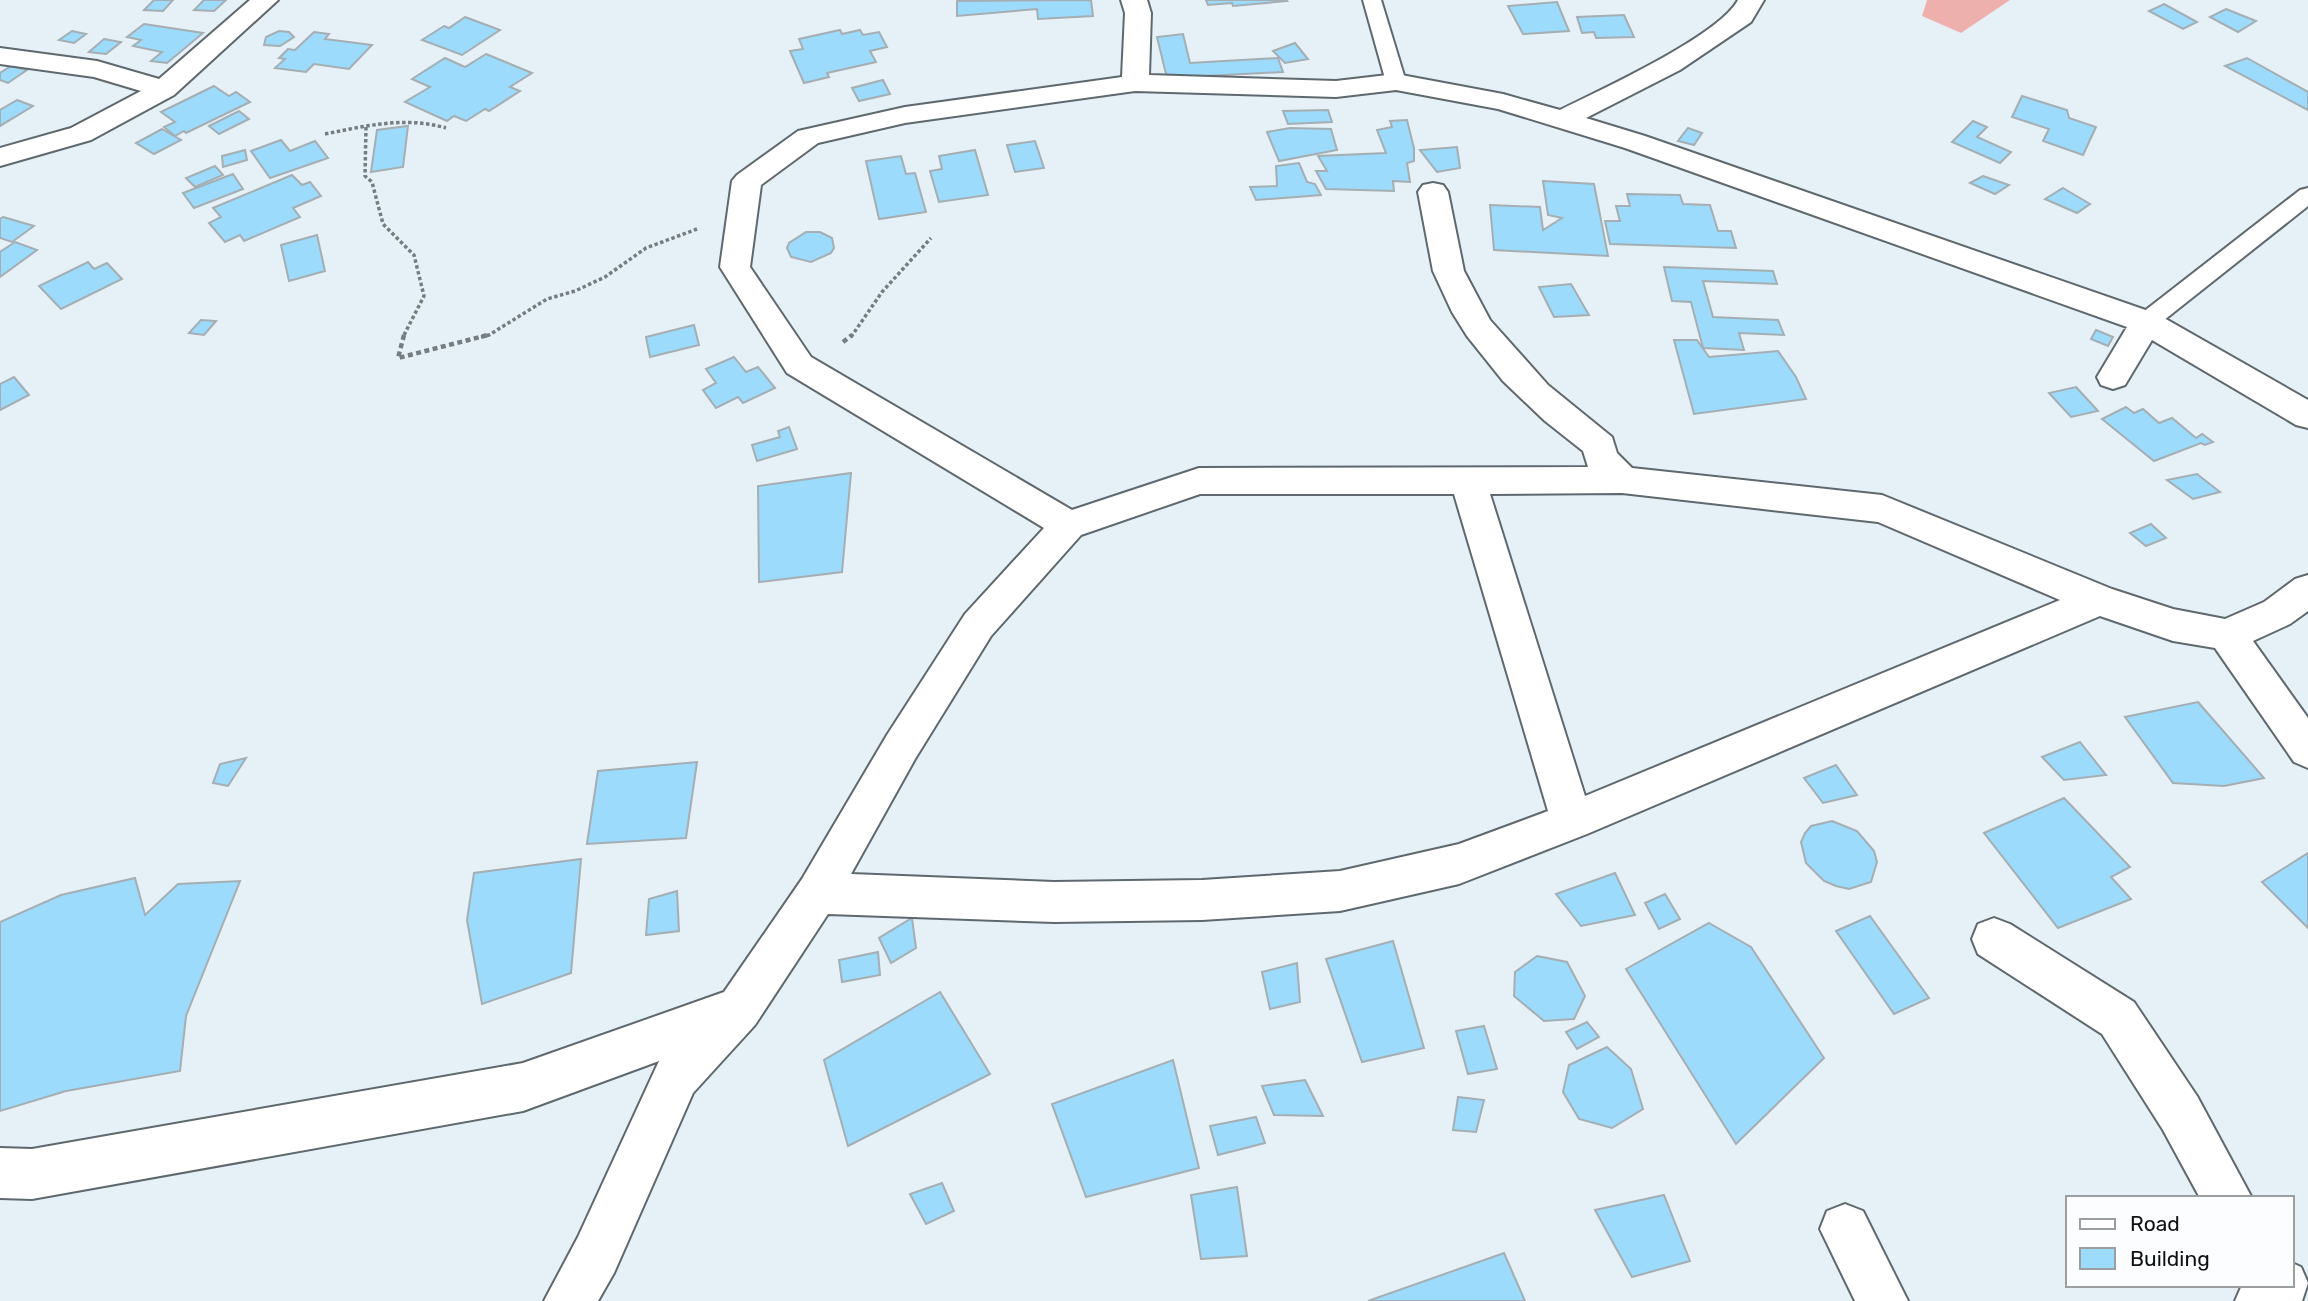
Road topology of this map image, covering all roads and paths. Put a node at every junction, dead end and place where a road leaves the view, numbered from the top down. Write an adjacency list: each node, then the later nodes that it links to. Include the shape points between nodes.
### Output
1 (265, 0): 8 (street)
2 (1134, 0): 7 (street, via 1138,13)
3 (1372, 0): 6 (lane)
4 (1751, 0): 9 (street, via 1742,17 1671,64)
5 (0, 56): 8 (street, via 97,69)
6 (1396, 82): 7 (street, via 1336,89); 9 (street, via 1503,102)
7 (1135, 83): 16 (street, via 905,115 808,136 747,181)
8 (164, 89): 13 (street, via 81,134)
9 (1562, 120): 18 (street)
10 (366, 127): 11 (path, via 407,123); 12 (path); 16 (path, via 370,141 365,176 372,182 383,224 414,255 424,296 403,337 398,358 489,335 547,299 605,277 646,248)
11 (446, 128)
12 (325, 134)
13 (0, 157)
14 (1433, 192): 23 (street, via 1450,278 1468,315 1497,352 1565,421 1600,446 1600,457)
15 (2308, 195): 18 (lane)
16 (743, 215): 19 (street, via 735,267)
17 (931, 238): 19 (path, via 882,292 850,338)
18 (2146, 322): 20 (street); 21 (street)
19 (799, 365): 24 (street)
20 (2113, 377)
21 (2308, 416)
22 (1468, 480): 23 (street); 24 (street, via 1199,481); 29 (street)
23 (1622, 480): 26 (street, via 1882,509)
24 (1068, 525): 30 (street, via 978,625)
25 (2308, 590): 27 (street, via 2277,613)
26 (2099, 600): 27 (street, via 2173,625); 29 (street)
27 (2227, 635): 28 (street)
28 (2308, 750)
29 (1573, 821): 30 (street, via 1460,864 1340,891 1202,900 1054,902)
30 (817, 893): 32 (street)
31 (1994, 939): 34 (street, via 2118,1018 2180,1112)
32 (739, 1009): 33 (street, via 523,1087 32,1174); 36 (street, via 676,1076 596,1255)
33 (0, 1173)
34 (2226, 1196)
35 (1845, 1229): 37 (street)
36 (570, 1301)
37 (1882, 1301)

